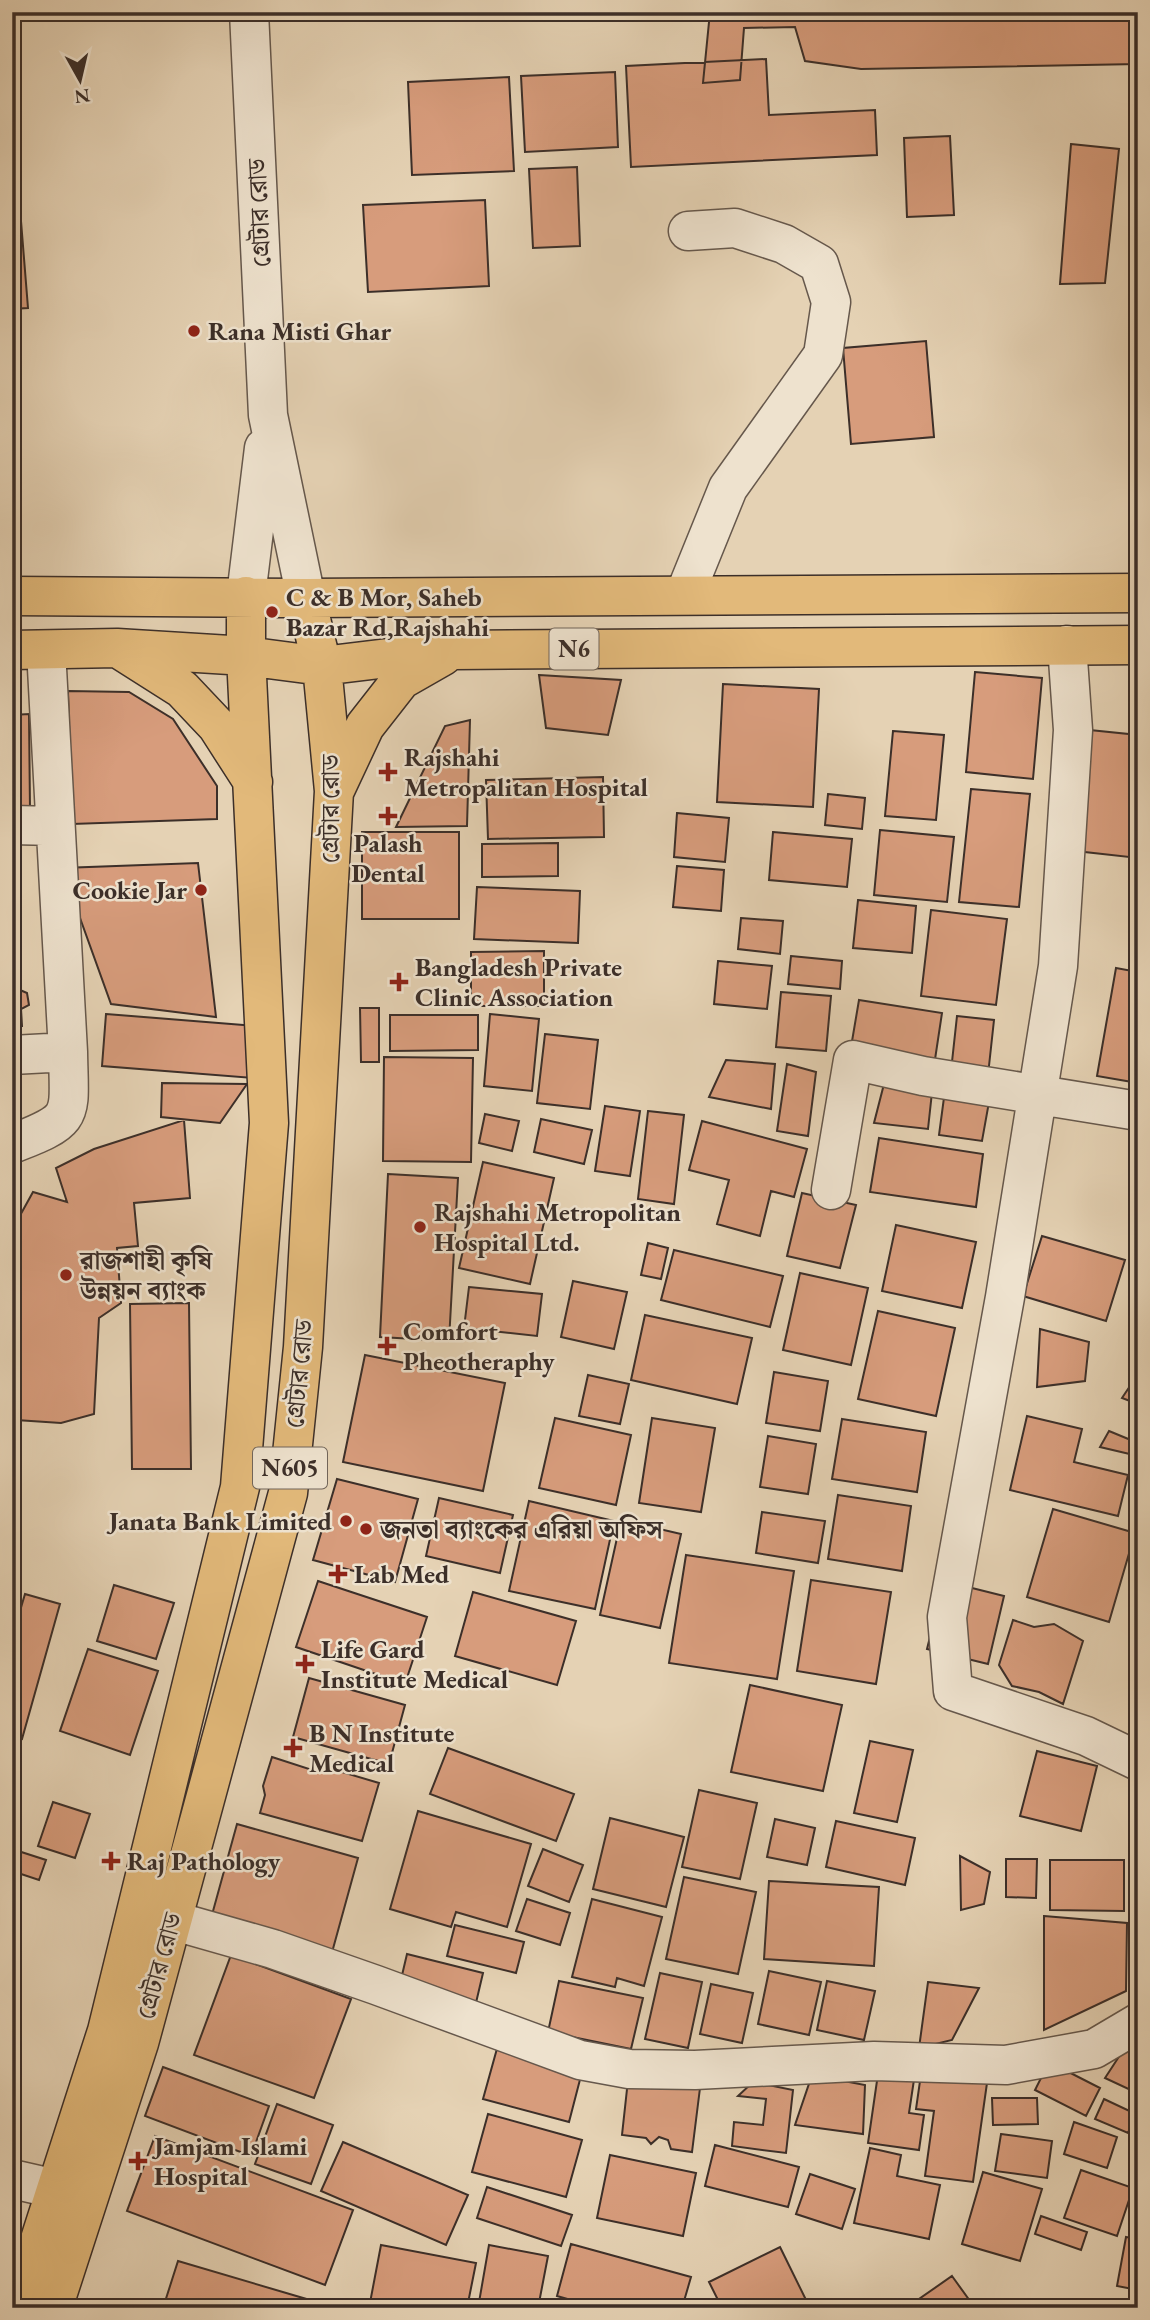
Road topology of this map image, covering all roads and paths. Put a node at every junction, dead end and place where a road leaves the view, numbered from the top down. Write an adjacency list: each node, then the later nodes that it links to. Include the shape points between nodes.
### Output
1 (249, 12): 3 (street, গ্রেটার রোড)
2 (688, 231): 5 (street, via 735,228 784,244 819,264 831,302 823,355 728,488)
3 (268, 415): 7 (street, গ্রেটার রোড); 8 (street, গ্রেটার রোড)
4 (1138, 593): 5 (highway, N6)
5 (685, 594): 8 (highway, N6); 11 (highway)
6 (12, 596): 7 (highway, N6)
7 (246, 596): 8 (highway, N6); 15 (highway, গ্রেটার রোড / N605)
8 (306, 598): 16 (highway, গ্রেটার রোড / N605)
9 (1067, 645): 10 (highway, N6); 11 (highway, N6); 23 (street, via 1073,730 1058,966)
10 (1138, 645)
11 (681, 647): 14 (highway, N6)
12 (117, 648): 13 (highway, N6); 15 (highway, N6); 17 (highway, via 182,689 217,726)
13 (29, 650): 20 (street)
14 (454, 650): 16 (highway, N6); 18 (highway, via 401,680 365,726)
15 (246, 656): 16 (highway, N6); 17 (highway, গ্রেটার রোড / N605)
16 (322, 666): 18 (highway, গ্রেটার রোড / N605)
17 (254, 784): 31 (highway, গ্রেটার রোড / N605, via 269,1123 240,1487 107,2031)
18 (334, 791): 28 (highway, গ্রেটার রোড / N605, via 303,1347 288,1493)
19 (12, 825): 20 (street)
20 (55, 826): 21 (street)
21 (68, 1052): 22 (street); 25 (street, via 65,1117 58,1125)
22 (12, 1055)
23 (1037, 1093): 24 (street); 26 (street, via 853,1060); 27 (street, via 947,1617 953,1691 1086,1736)
24 (1138, 1111)
25 (12, 1144)
26 (831, 1190)
27 (1138, 1761)
28 (171, 1920): 29 (street, via 363,1980 580,2060 629,2069 874,2061 1006,2066 1094,2049); 33 (highway, গ্রেটার রোড / N605, via 139,2043)
29 (1138, 2023)
30 (12, 2179): 31 (street)
31 (56, 2189): 32 (highway, গ্রেটার রোড / N605)
32 (18, 2308)
33 (54, 2308)

